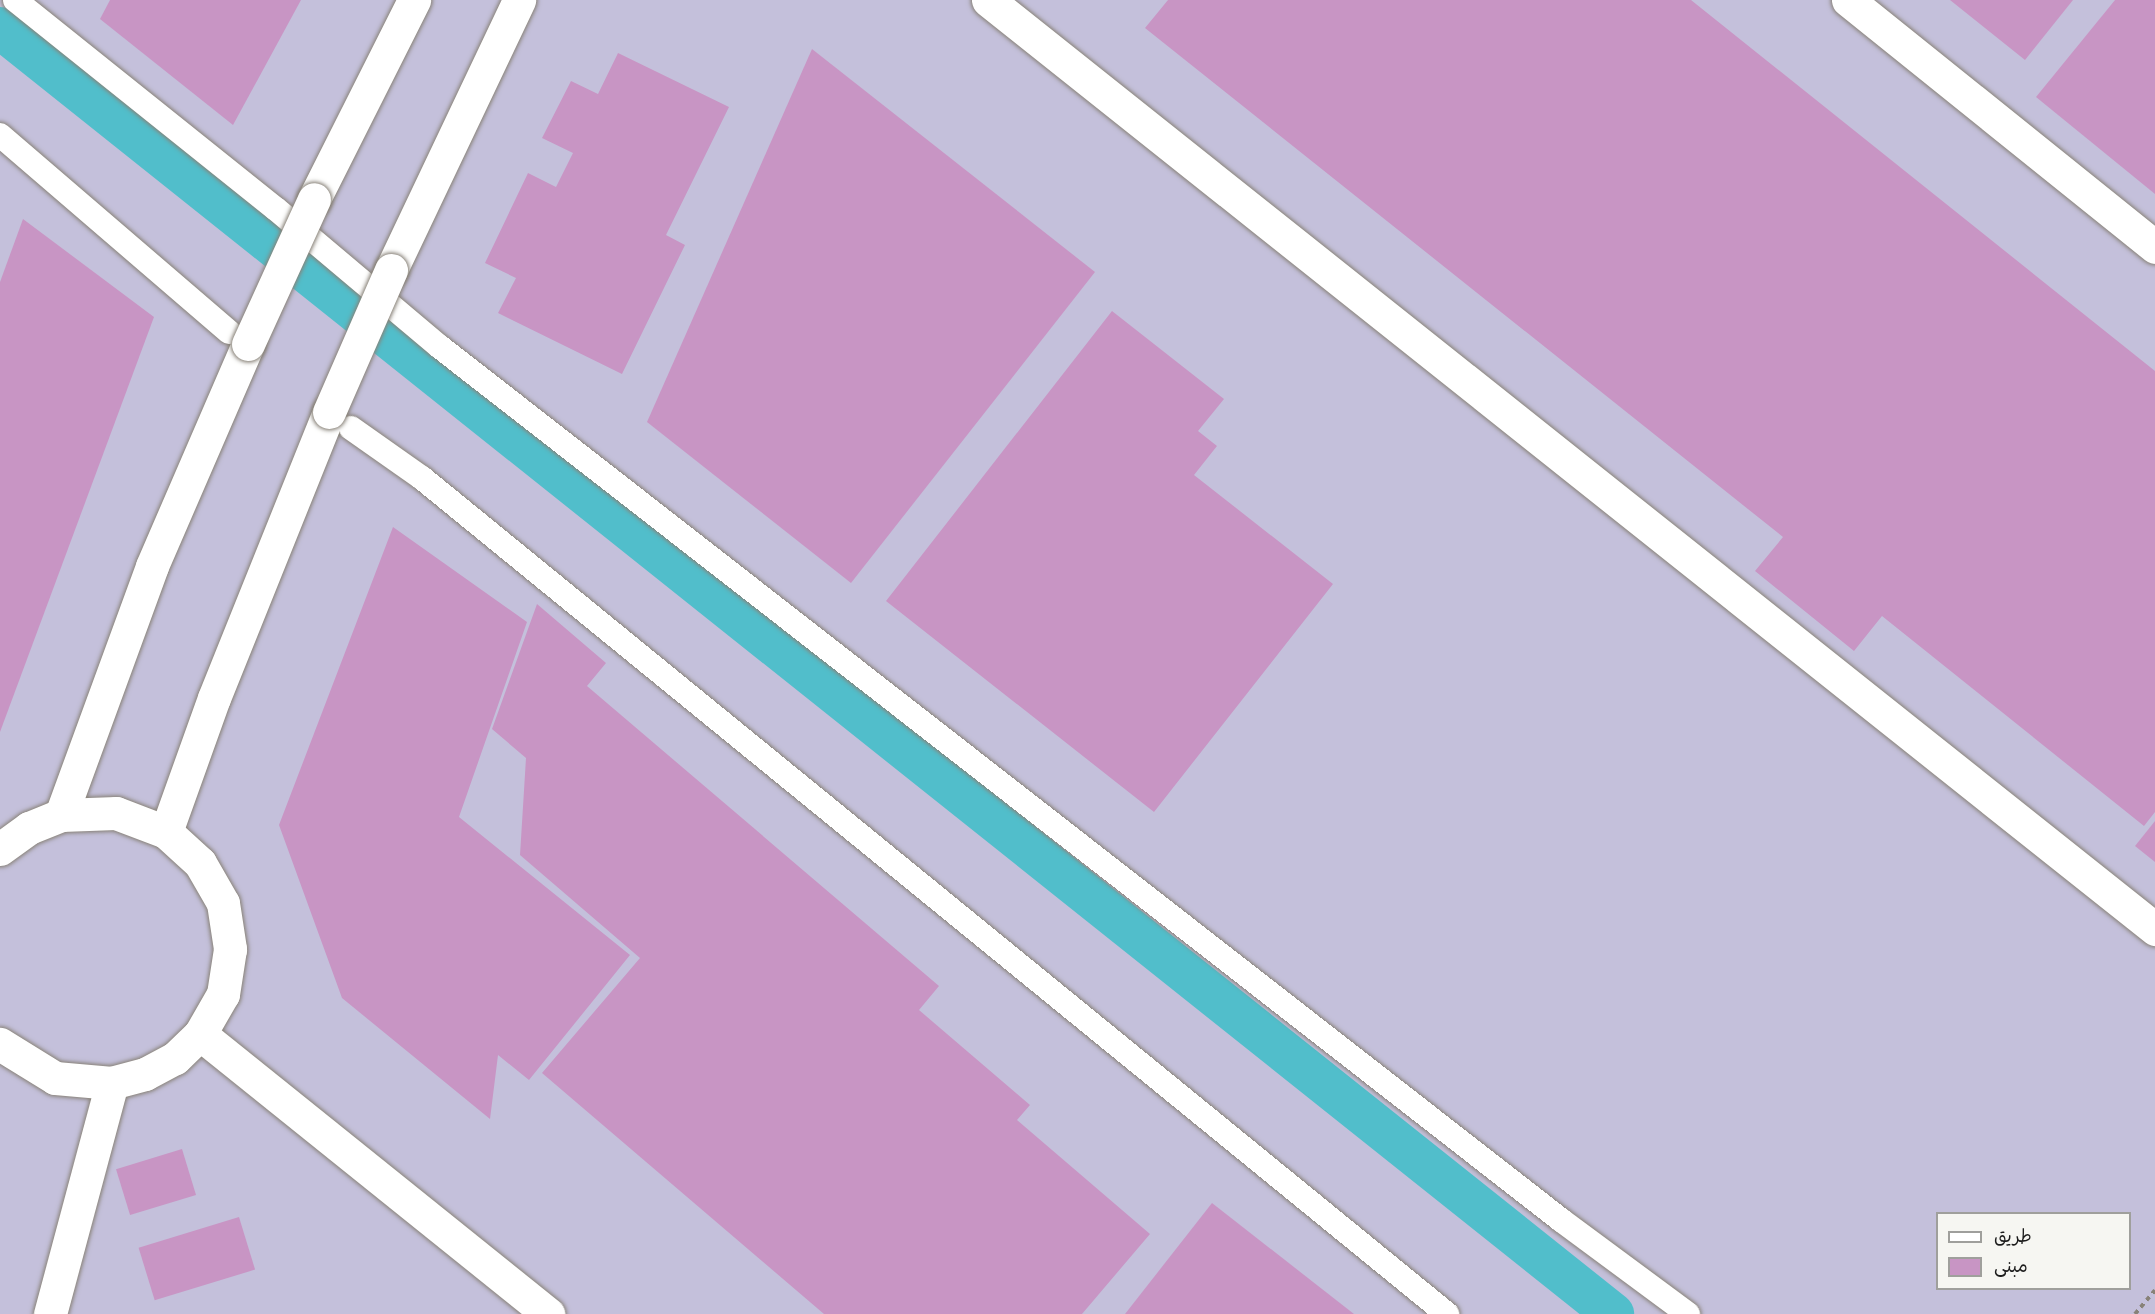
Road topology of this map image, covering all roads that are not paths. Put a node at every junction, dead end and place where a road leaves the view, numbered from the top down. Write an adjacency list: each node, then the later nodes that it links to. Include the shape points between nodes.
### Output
1 (15, 0): 20 (lane, via 450,354 1561,1220)
2 (414, 0): 8 (street, bridge)
3 (519, 0): 9 (street, bridge, via 391,270)
4 (988, 0): 13 (street)
5 (1848, 0): 7 (street)
6 (0, 135): 8 (lane)
7 (2155, 247)
8 (239, 338): 10 (street)
9 (340, 420): 11 (street, via 214,698); 19 (lane, via 422,478)
10 (61, 815): 11 (street, via 116,813); 12 (street, via 28,828)
11 (166, 832): 14 (street, via 200,863 223,903 231,949 223,994)
12 (0, 849)
13 (2155, 929)
14 (200, 1034): 16 (street, via 175,1058 145,1074); 18 (street)
15 (1, 1054): 16 (street, via 55,1078)
16 (112, 1083): 17 (street)
17 (50, 1314)
18 (548, 1314)
19 (1448, 1314)
20 (1688, 1314)

